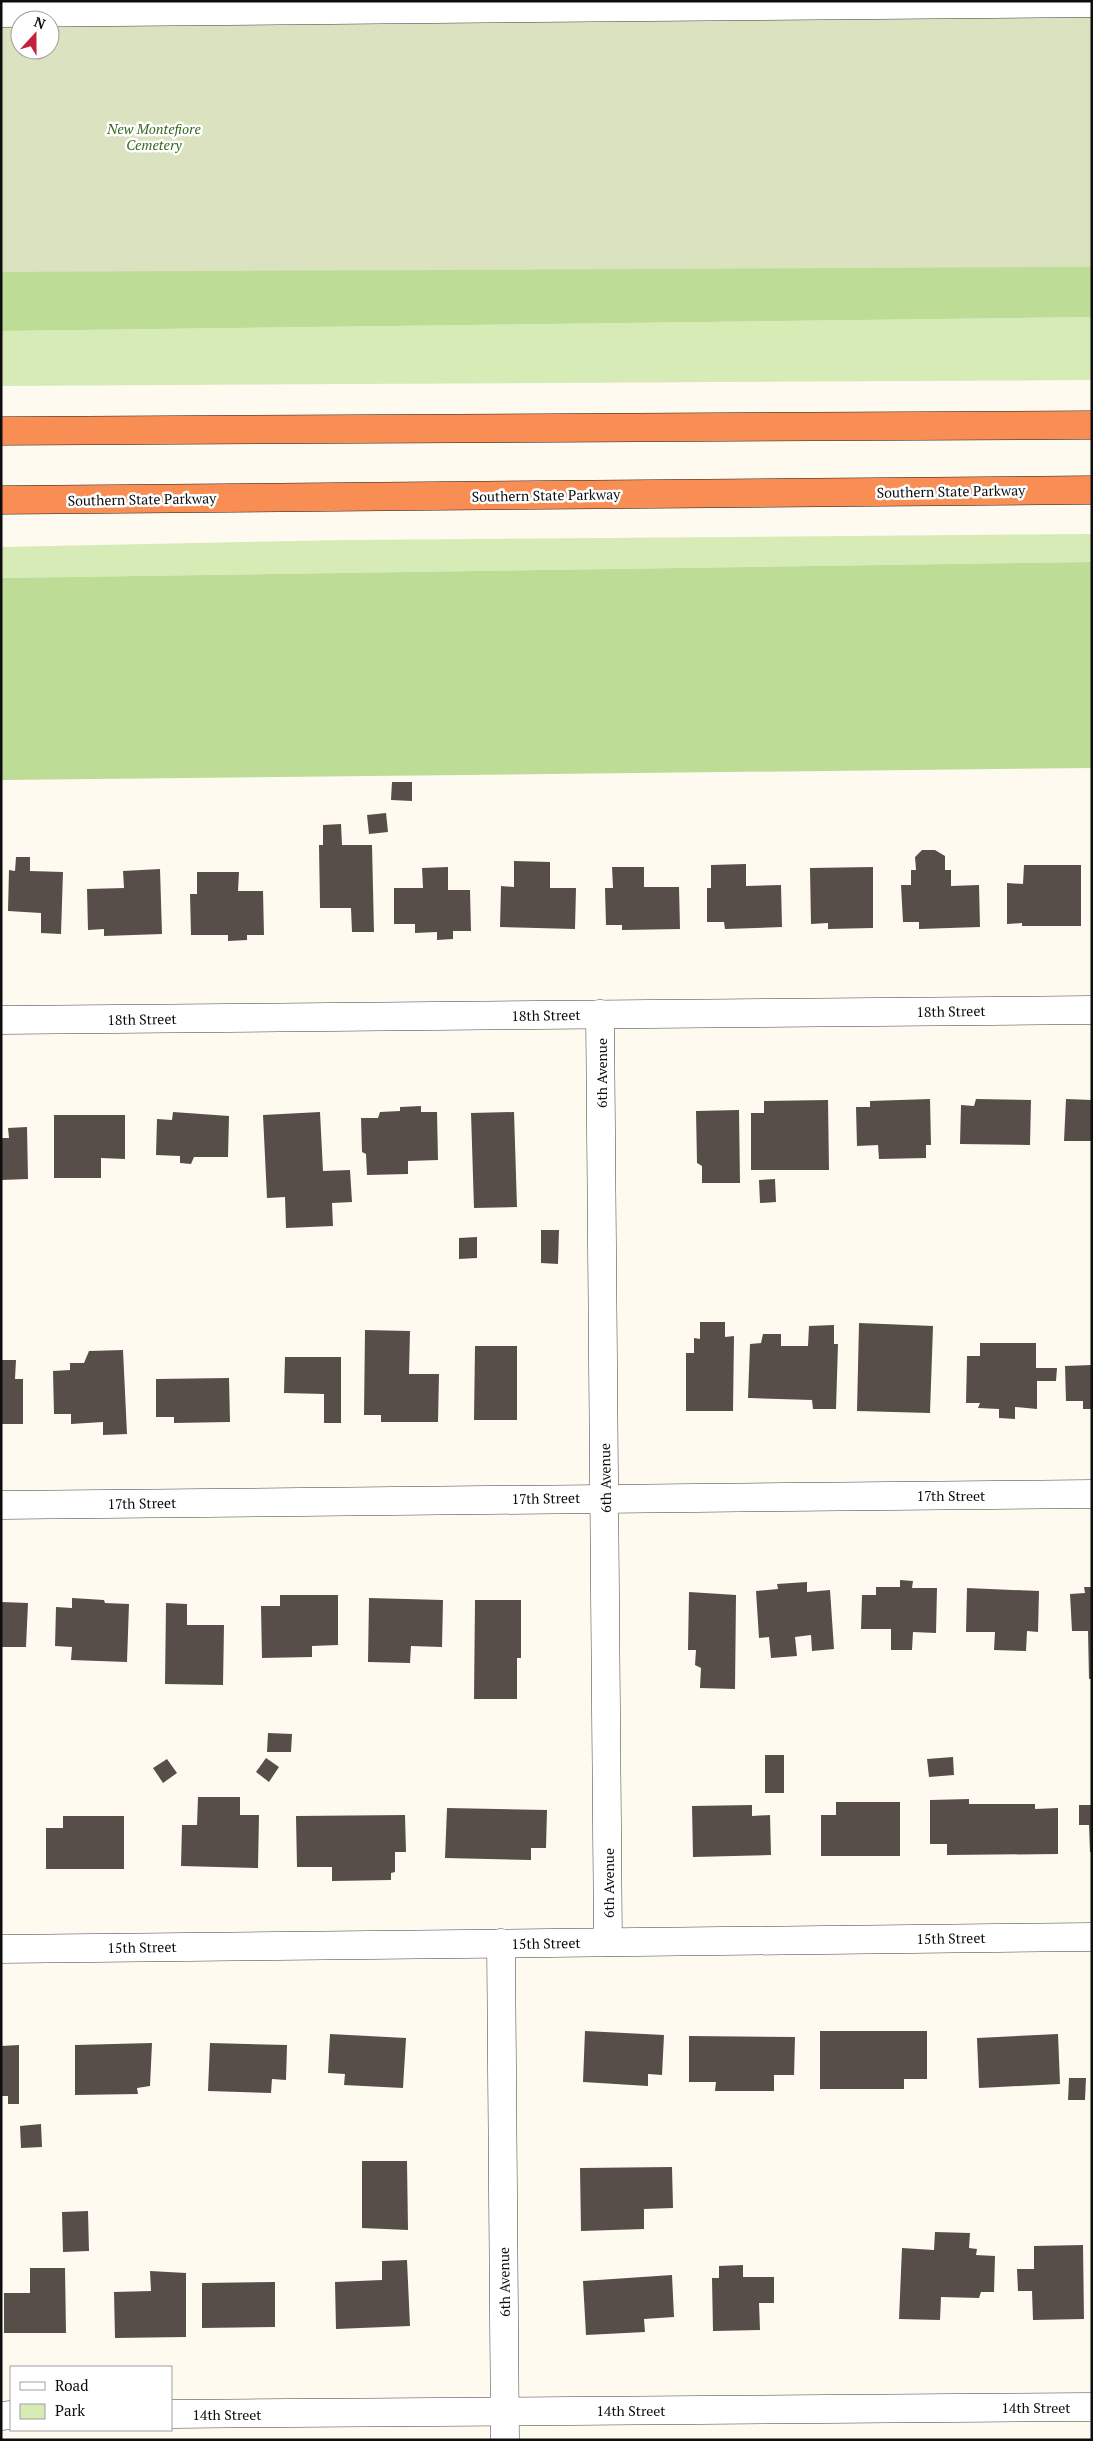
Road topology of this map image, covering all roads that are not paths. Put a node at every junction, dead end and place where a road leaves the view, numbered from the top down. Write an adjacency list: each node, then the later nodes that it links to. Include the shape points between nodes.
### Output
1 (1092, 3): 2 (street)
2 (741, 4): 3 (street)
3 (1, 13)
4 (1092, 424): 5 (highway)
5 (1, 431)
6 (1092, 490): 7 (highway, Southern State Parkway)
7 (1, 500)
8 (1092, 1010): 9 (street, 18th Street)
9 (600, 1014): 10 (street, 18th Street); 12 (street, 6th Avenue)
10 (1, 1020)
11 (1092, 1494): 12 (street, 17th Street)
12 (605, 1498): 13 (street, 17th Street); 15 (street, 6th Avenue)
13 (1, 1505)
14 (1092, 1937): 15 (street, 15th Street)
15 (608, 1942): 16 (street, 15th Street)
16 (501, 1943): 17 (street, 15th Street); 19 (street, 6th Avenue)
17 (1, 1949)
18 (1092, 2407): 19 (street, 14th Street)
19 (505, 2411): 20 (street, 14th Street); 21 (street, 6th Avenue)
20 (172, 2414)
21 (505, 2440)

